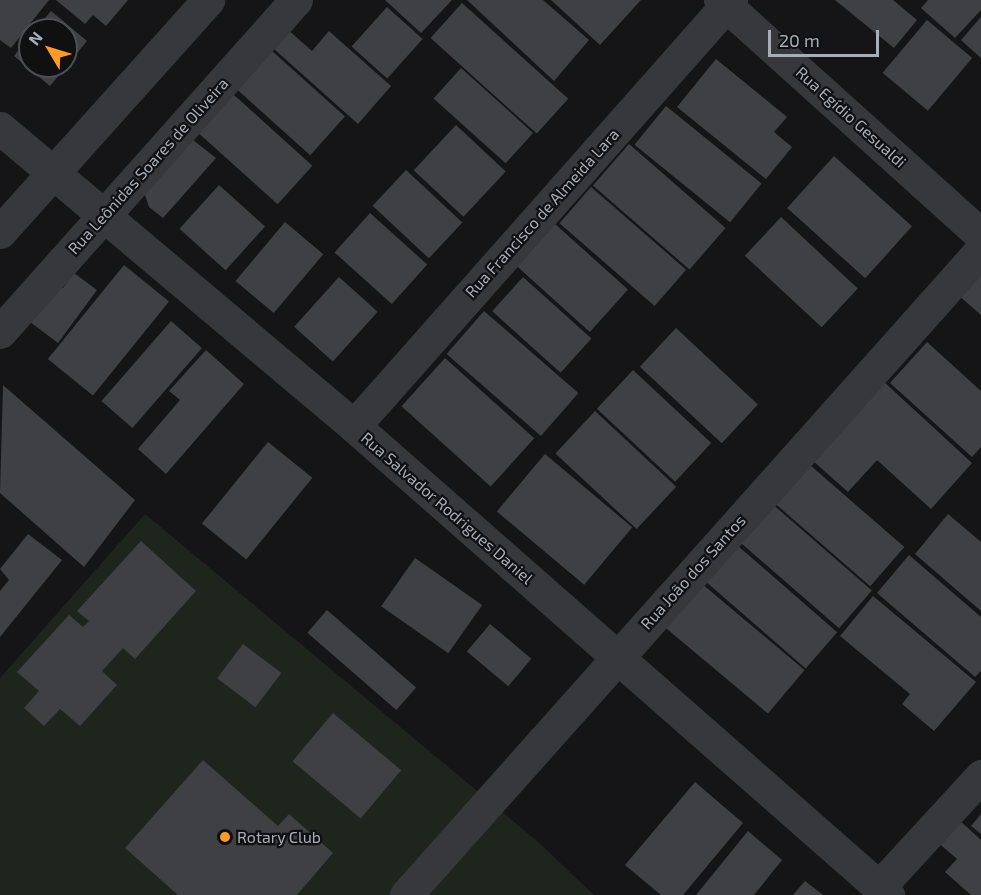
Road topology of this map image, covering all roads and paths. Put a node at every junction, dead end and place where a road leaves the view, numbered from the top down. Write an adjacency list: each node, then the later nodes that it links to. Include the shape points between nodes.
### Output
1 (208, 0): 5 (street)
2 (296, 0): 6 (street, Rua Leônidas Soares de Oliveira)
3 (726, 2): 8 (street, Rua Egídio Gesualdi); 11 (street, Rua Francisco de Almeida Lara)
4 (0, 128): 5 (street, Rua Salvador Rodrigues Daniel)
5 (52, 173): 6 (street, Rua Salvador Rodrigues Daniel); 7 (street)
6 (103, 216): 10 (street, Rua Leônidas Soares de Oliveira); 11 (street, Rua Salvador Rodrigues Daniel)
7 (0, 232)
8 (981, 235)
9 (981, 250): 12 (street, Rua João dos Santos)
10 (0, 332)
11 (354, 426): 12 (street, Rua Salvador Rodrigues Daniel)
12 (617, 657): 14 (street, Rua Salvador Rodrigues Daniel); 15 (street, Rua João dos Santos)
13 (981, 776): 14 (street)
14 (883, 891)
15 (406, 895)

